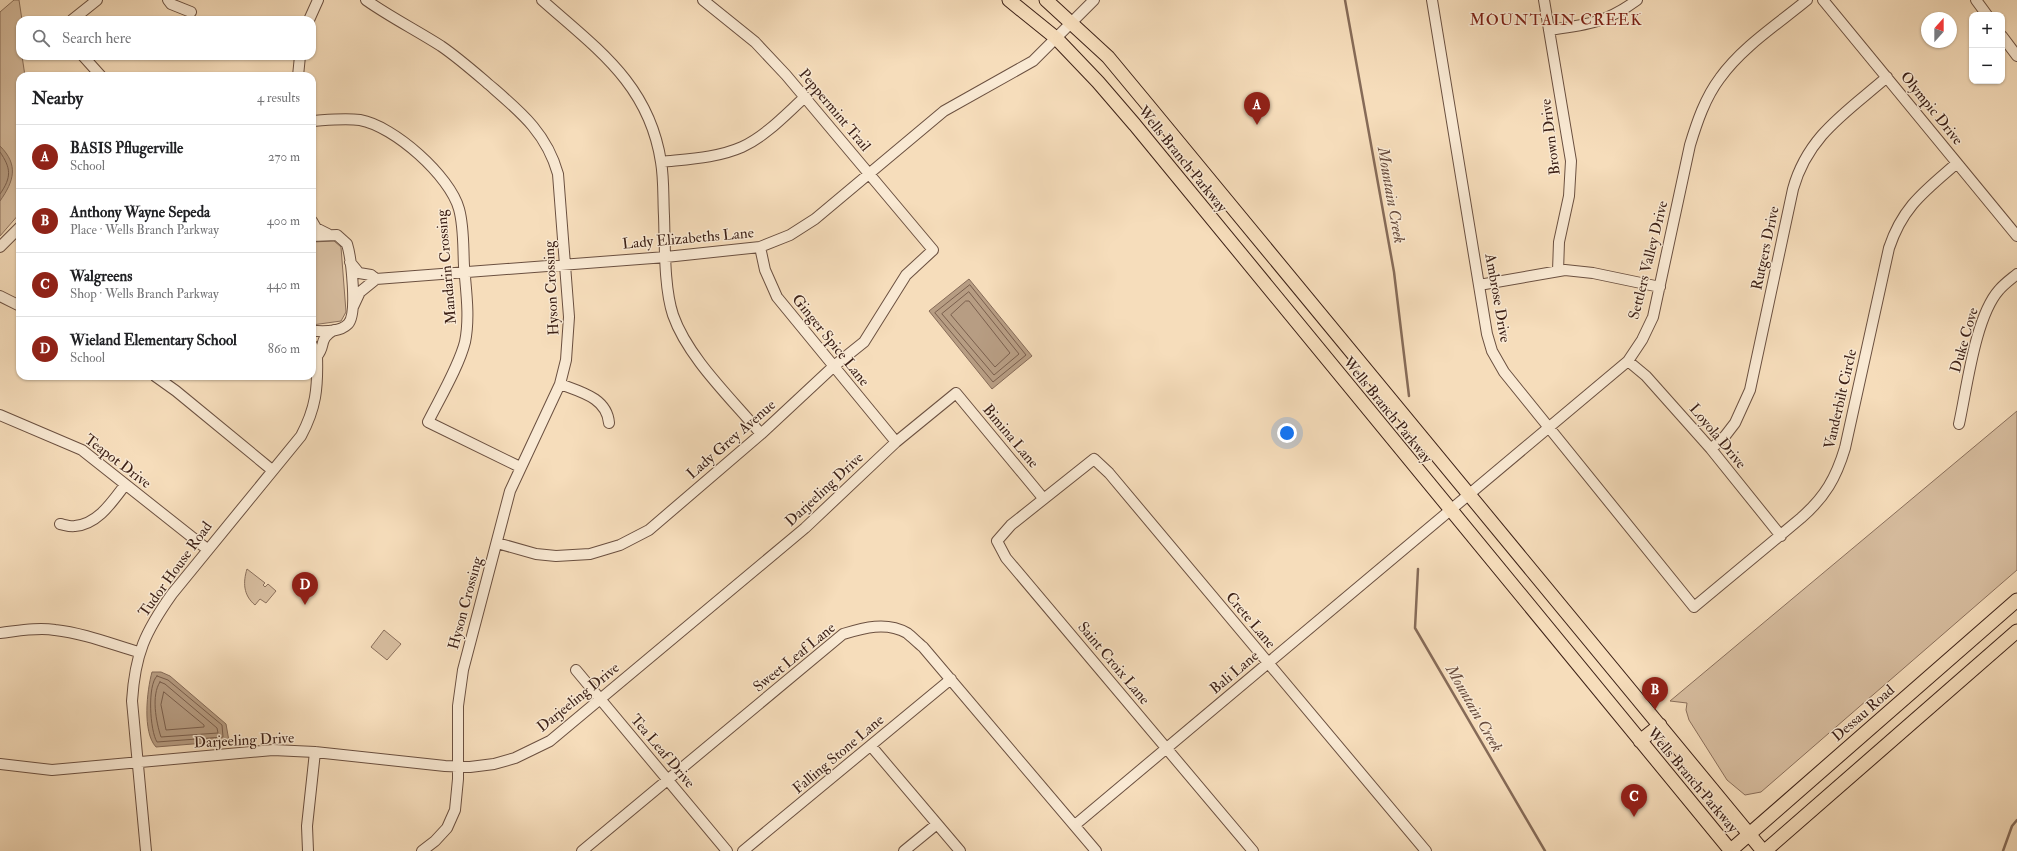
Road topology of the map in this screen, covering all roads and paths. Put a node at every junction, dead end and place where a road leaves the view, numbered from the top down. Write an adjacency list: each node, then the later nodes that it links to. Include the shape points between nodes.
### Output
1 (97, 0): 18 (street)
2 (168, 0): 16 (street, via 171,4)
3 (318, 0): 19 (street)
4 (366, 0): 45 (street, Hyson Crossing, via 456,56 536,128 549,148 558,174)
5 (542, 0): 32 (street, via 616,66 638,95 653,127)
6 (703, 0): 30 (street, Peppermint Trail, via 755,42)
7 (1009, 0): 22 (main road, Wells Branch Parkway)
8 (1046, 0): 20 (main road, Wells Branch Parkway)
9 (1094, 0): 20 (street, Lady Elizabeths Lane)
10 (1432, 0): 50 (street, Ambrose Drive)
11 (1544, 0): 21 (street, Brown Drive)
12 (1637, 0): 21 (street, via 1611,17 1597,22)
13 (1807, 0): 51 (street, Settlers Valley Drive, via 1746,50 1720,78 1708,97 1690,145)
14 (1823, 0): 29 (street, Olympic Drive)
15 (1977, 0): 17 (street)
16 (191, 12)
17 (1985, 12)
18 (77, 16)
19 (311, 16)
20 (1072, 23): 22 (street, Lady Elizabeths Lane); 73 (main road, Wells Branch Parkway, via 1108,57)
21 (1549, 30): 46 (street, Brown Drive, via 1571,160 1569,196 1559,242)
22 (1056, 38): 34 (street, Lady Elizabeths Lane, via 1033,61 944,111); 75 (main road, Wells Branch Parkway, via 1135,125)
23 (2005, 40): 24 (street)
24 (2017, 56)
25 (87, 60): 27 (street)
26 (300, 60): 28 (street)
27 (97, 72)
28 (298, 72)
29 (1888, 78): 33 (street, Olympic Drive); 69 (street, Rutgers Drive, via 1818,139 1801,164 1793,189 1750,390 1735,423)
30 (805, 97): 32 (street, via 764,133 743,147 717,155); 34 (street, Peppermint Trail)
31 (316, 121): 47 (street, Mandarin Crossing, via 347,119 376,125 389,131 437,171 447,183 458,208)
32 (661, 162): 43 (street)
33 (1957, 163): 39 (street, Olympic Drive); 77 (street, Vanderbilt Circle, via 1916,200 1903,215 1895,231 1839,470 1817,504)
34 (870, 175): 41 (street, Lady Elizabeths Lane, via 815,219 790,235); 42 (street, Peppermint Trail)
35 (316, 228): 37 (street, Tudor House Road)
36 (16, 231): 40 (street)
37 (330, 234): 38 (street); 44 (street, Tudor House Road, via 337,235 347,244)
38 (316, 236)
39 (2017, 236)
40 (0, 247)
41 (760, 248): 43 (street, Lady Elizabeths Lane); 59 (street, Ginger Spice Lane, via 765,270 777,297)
42 (933, 250): 59 (street, Lady Grey Avenue, via 906,275 864,342)
43 (666, 257): 45 (street, Lady Elizabeths Lane); 67 (street, via 672,314 680,332 691,350)
44 (350, 262): 49 (street, Lady Elizabeths Lane, via 359,273 371,275); 54 (street, Tudor House Road)
45 (566, 264): 47 (street, Lady Elizabeths Lane); 61 (street, Hyson Crossing, via 569,339)
46 (1558, 271): 50 (street); 51 (street, via 1593,273)
47 (465, 272): 49 (street, Lady Elizabeths Lane); 70 (street, Mandarin Crossing, via 468,318 464,344 428,422)
48 (2017, 274): 65 (street, Duke Cove, via 1998,290 1978,334)
49 (376, 279): 54 (street, via 360,292)
50 (1479, 285): 66 (street, Ambrose Drive, via 1487,334 1496,359)
51 (1660, 288): 58 (street, Settlers Valley Drive, via 1653,317)
52 (0, 296): 53 (street)
53 (16, 304)
54 (354, 307): 55 (street, Tudor House Road, via 350,323)
55 (334, 330): 56 (street, Tudor House Road); 57 (street, Tudor House Road, via 323,340 322,352)
56 (316, 332)
57 (317, 356): 71 (street, Tudor House Road, via 317,391 310,419 301,436)
58 (1628, 361): 66 (street, Settlers Valley Drive); 69 (street, Loyola Drive, via 1646,376)
59 (834, 366): 67 (street, Lady Grey Avenue); 68 (street, Ginger Spice Lane)
60 (161, 380): 71 (street)
61 (560, 384): 64 (street, via 599,401 609,413); 70 (street, Hyson Crossing)
62 (956, 393): 68 (street, Darjeeling Drive); 74 (street, Bimina Lane)
63 (0, 416): 72 (street, Teapot Drive, via 82,450)
64 (610, 423)
65 (1959, 424)
66 (1549, 428): 73 (street, Settlers Valley Drive); 81 (street, Ambrose Drive)
67 (761, 434): 78 (street, Lady Grey Avenue, via 649,530 620,545 590,554 556,556 536,554)
68 (896, 442): 88 (street, Darjeeling Drive, via 805,528)
69 (1710, 449): 77 (street, Loyola Drive)
70 (520, 467): 78 (street, Hyson Crossing, via 510,491)
71 (272, 470): 79 (street, Tudor House Road)
72 (125, 485): 76 (street, via 100,516 75,527); 79 (street, Teapot Drive)
73 (1469, 494): 75 (street, Settlers Valley Drive); 89 (main road, Wells Branch Parkway)
74 (1044, 498): 85 (street, Crete Lane, via 1094,458); 92 (street, Saint Croix Lane, via 1011,525 997,541 1011,564)
75 (1449, 510): 85 (street, Bali Lane); 90 (main road, Wells Branch Parkway)
76 (60, 524)
77 (1781, 536): 81 (street, Vanderbilt Circle)
78 (497, 543): 96 (street, Hyson Crossing, via 463,670 458,706)
79 (207, 549): 84 (street, Tudor House Road, via 159,612)
80 (2017, 600): 100 (main road, Dessau Road)
81 (1694, 607)
82 (2017, 631): 113 (main road)
83 (0, 633): 84 (street, via 35,629 55,630)
84 (138, 652): 94 (street, Tudor House Road, via 132,701)
85 (1268, 663): 92 (street, Bali Lane); 111 (street, Crete Lane)
86 (576, 670): 88 (street, Tea Leaf Drive)
87 (951, 679): 91 (street, Falling Stone Lane); 97 (street, Sweet Leaf Lane, via 923,647 906,633 890,627 868,626 843,634); 99 (street, Sweet Leaf Lane)
88 (600, 699): 96 (street, Darjeeling Drive, via 550,741 530,752 494,764); 97 (street, Tea Leaf Drive)
89 (1660, 725): 90 (main road); 100 (main road, Wells Branch Parkway)
90 (1640, 741): 112 (main road, Wells Branch Parkway)
91 (871, 746): 98 (street); 106 (street, Falling Stone Lane)
92 (1167, 748): 99 (street, Bali Lane); 110 (street, Saint Croix Lane)
93 (315, 752): 94 (street, Darjeeling Drive, via 273,750); 96 (street, Darjeeling Drive); 102 (street, via 307,826)
94 (137, 763): 95 (street, Darjeeling Drive, via 52,770); 101 (street, Tudor House Road)
95 (0, 764)
96 (458, 767): 103 (street, Hyson Crossing, via 455,810 447,828)
97 (667, 780): 104 (street, Sweet Leaf Lane); 105 (street, Tea Leaf Drive)
98 (937, 824): 107 (street); 108 (street)
99 (1076, 825): 109 (street, Sweet Leaf Lane)
100 (1750, 834): 112 (main road, Dessau Road); 113 (main road, Wells Branch Parkway)
101 (146, 851)
102 (308, 851)
103 (422, 851)
104 (582, 851)
105 (727, 851)
106 (743, 851)
107 (904, 851)
108 (960, 851)
109 (1096, 851)
110 (1253, 851)
111 (1426, 851)
112 (1731, 851)
113 (1764, 851)

